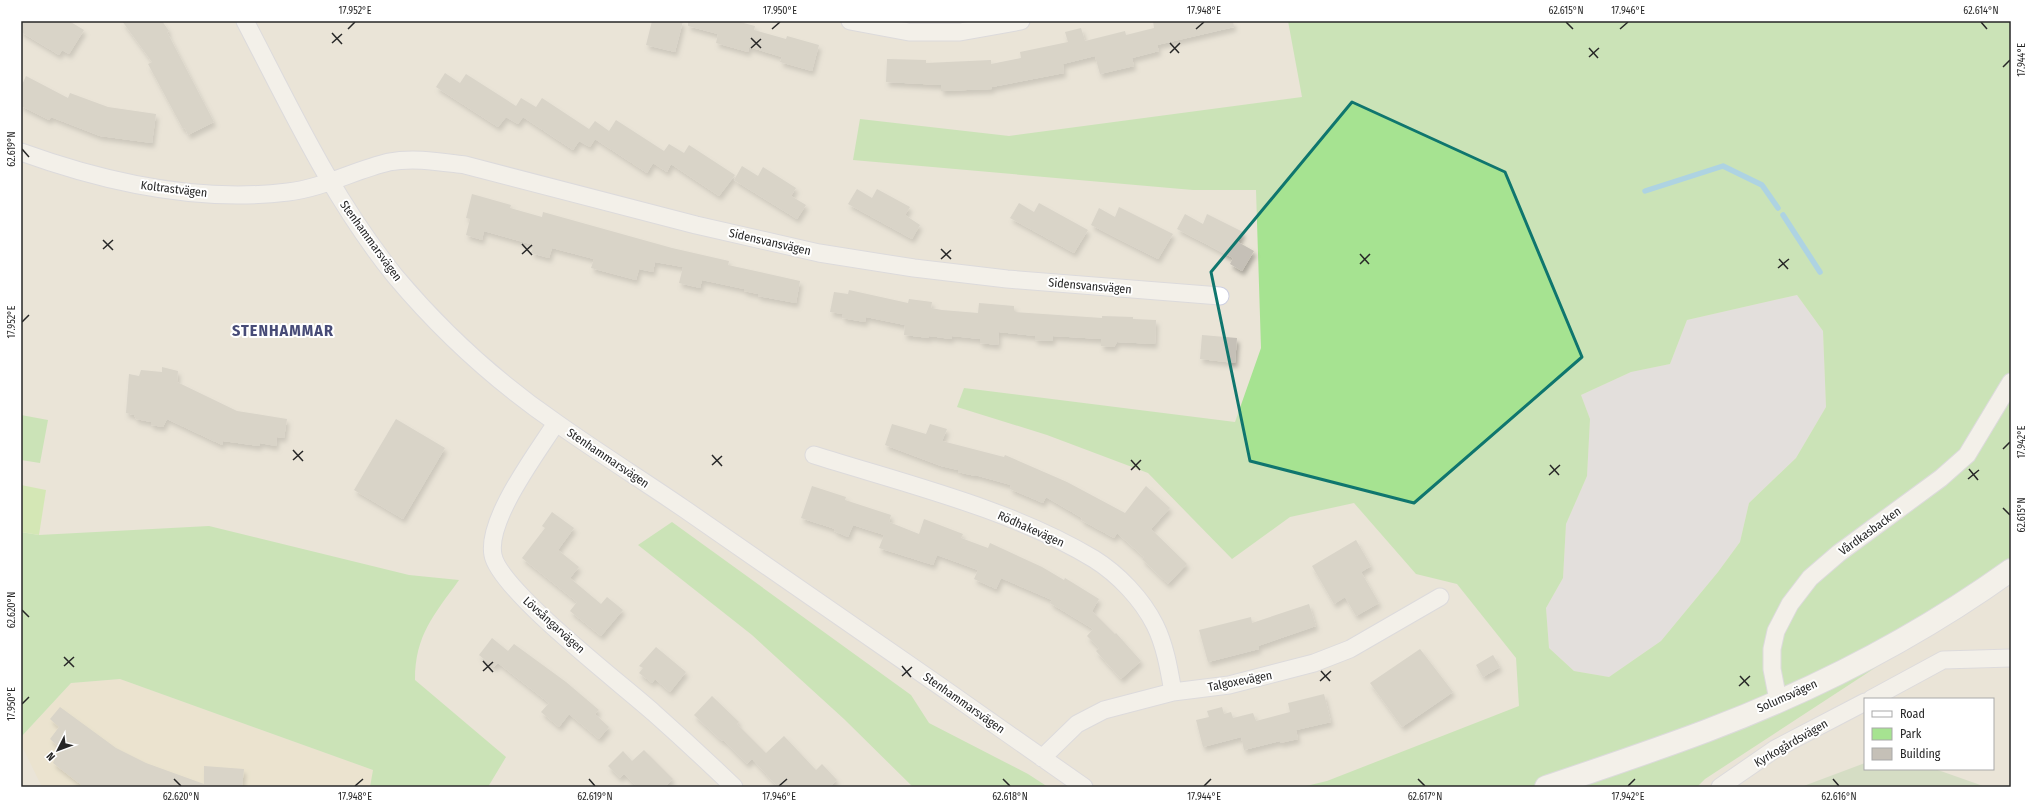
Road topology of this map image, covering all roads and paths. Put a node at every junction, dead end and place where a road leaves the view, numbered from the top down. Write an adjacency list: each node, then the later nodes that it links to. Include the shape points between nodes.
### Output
1 (246, 21): 5 (street, Stenhammarsvägen)
2 (850, 21): 3 (street, via 908,32 960,32)
3 (1020, 21)
4 (21, 152): 5 (street, Koltrastvägen, via 124,182 187,192 238,196 289,192)
5 (330, 182): 6 (street, Sidensvansvägen, via 359,170 391,162 427,160 465,165 696,226 819,253 1007,279); 8 (street, Stenhammarsvägen, via 360,230 429,314 492,374)
6 (1220, 296)
7 (2011, 382): 15 (street, Vårdkasbacken, via 1967,455 1941,478 1839,553 1810,578 1790,604 1776,631 1772,649 1772,669)
8 (556, 424): 17 (street, Stenhammarsvägen, via 653,487); 18 (street, Lövsångarvägen, via 515,488 499,521 493,555 500,570 528,602 654,712)
9 (814, 455): 13 (street, Rödhakevägen, via 986,508 1095,560 1118,578 1137,598 1155,624 1165,653)
10 (2011, 570): 15 (main road, Solumsvägen, via 1898,642 1848,669)
11 (1440, 597): 13 (street, Talgoxevägen, via 1350,649 1314,663 1229,685)
12 (2011, 658): 14 (street, via 1943,660)
13 (1173, 692): 17 (street, Talgoxevägen, via 1099,712 1068,732)
14 (1873, 698)
15 (1778, 700): 20 (main road, Solumsvägen, via 1707,731)
16 (1864, 703): 21 (street, Kyrkogårdsvägen, via 1775,749)
17 (1042, 758): 19 (street, Stenhammarsvägen)
18 (734, 787)
19 (1084, 787)
20 (1546, 787)
21 (1720, 787)

